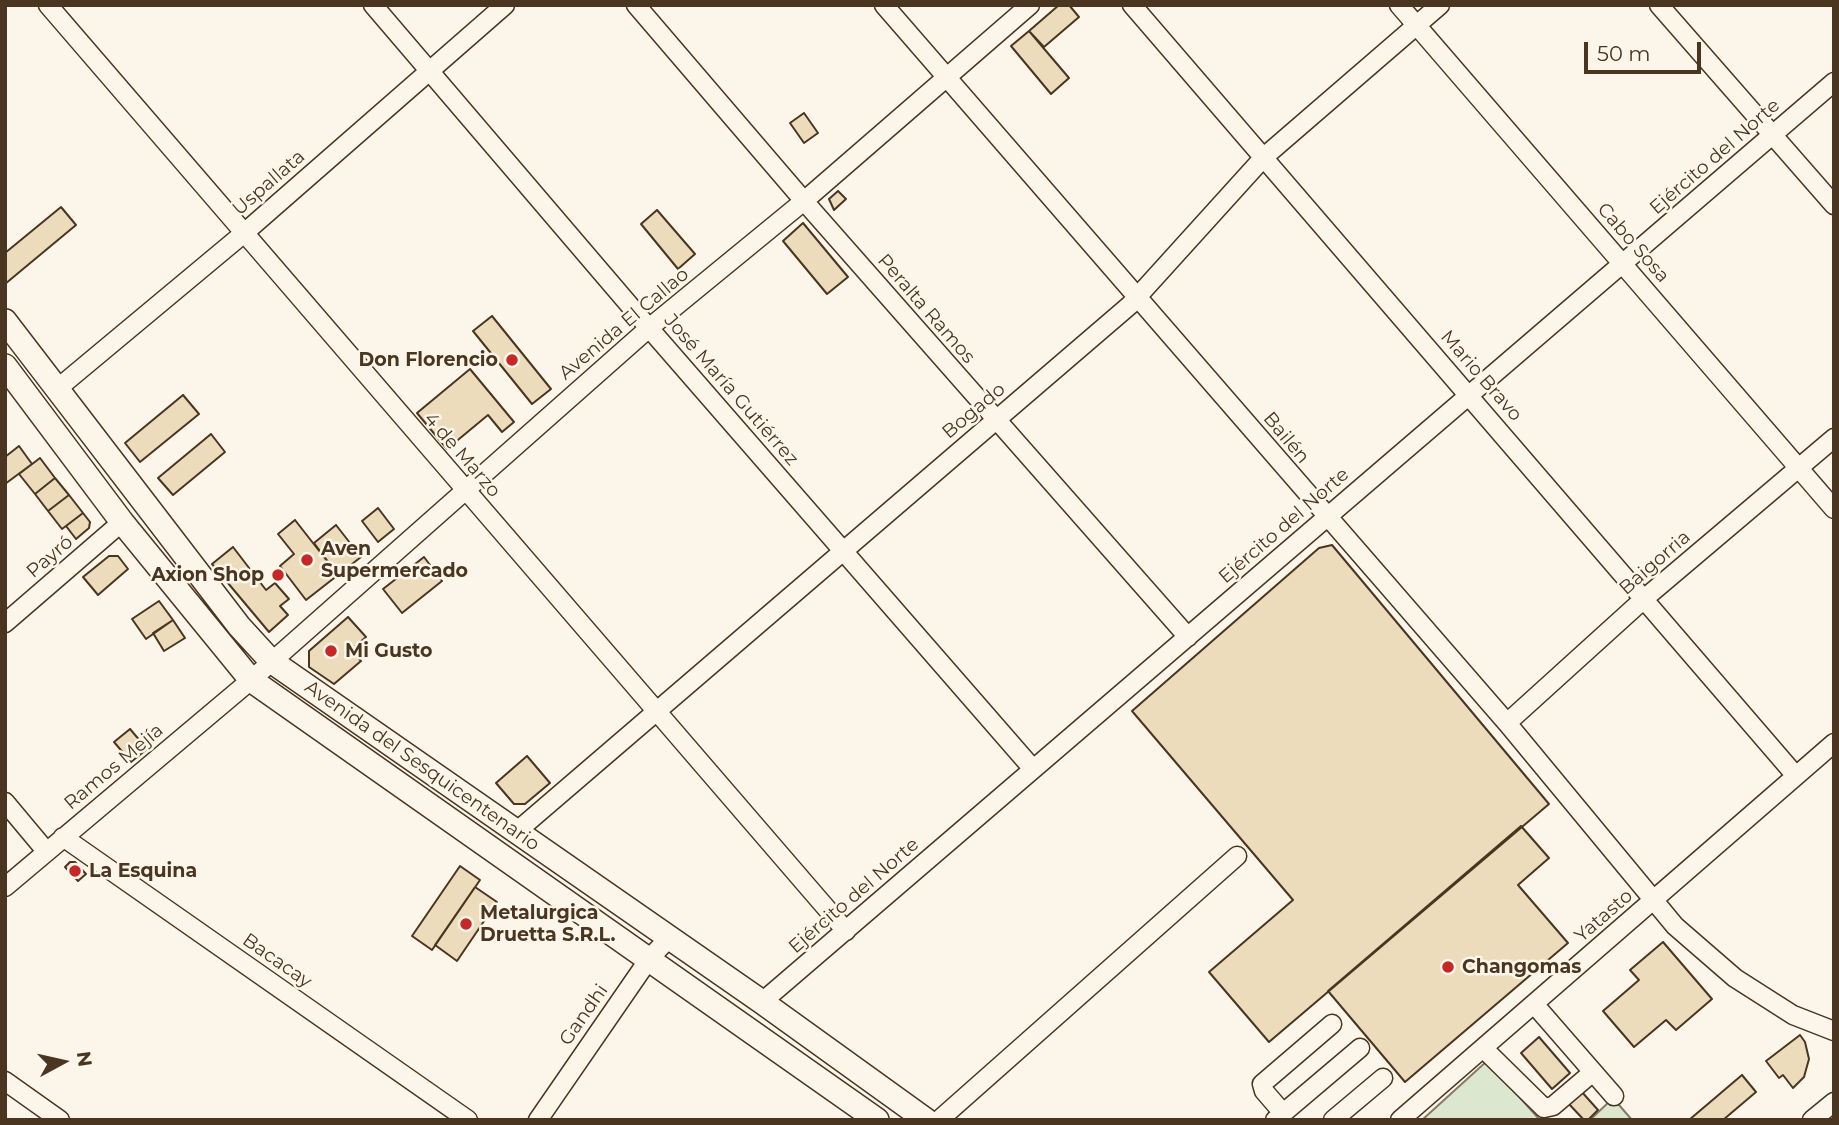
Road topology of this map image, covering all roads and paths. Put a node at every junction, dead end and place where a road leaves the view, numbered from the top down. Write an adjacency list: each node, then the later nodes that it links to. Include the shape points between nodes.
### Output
1 (48, 5): 19 (street, 4 de Marzo)
2 (373, 5): 12 (street, José María Gutiérrez)
3 (505, 5): 12 (street, Uspallata)
4 (636, 5): 17 (street, Peralta Ramos)
5 (884, 5): 13 (street, Bailén)
6 (1030, 5): 13 (street, Avenida El Callao)
7 (1132, 5): 16 (street, Mario Bravo)
8 (1399, 5): 11 (street, Cabo Sosa)
9 (1440, 5): 11 (street, Bogado)
10 (1660, 5): 15 (street)
11 (1417, 25): 16 (street, Bogado); 20 (street, Cabo Sosa)
12 (429, 71): 19 (street, Uspallata); 23 (street, José María Gutiérrez)
13 (946, 78): 17 (street, Avenida El Callao); 21 (street, Bailén)
14 (1834, 82): 15 (street, Ejército del Norte)
15 (1773, 135): 18 (street); 20 (street, Ejército del Norte)
16 (1264, 157): 21 (street, Bogado); 27 (street, Mario Bravo)
17 (804, 201): 23 (street, Avenida El Callao); 28 (street, Peralta Ramos)
18 (1834, 205)
19 (243, 234): 26 (street, Uspallata); 31 (street, 4 de Marzo)
20 (1623, 263): 27 (street, Ejército del Norte); 30 (street, Cabo Sosa)
21 (1138, 297): 28 (street, Bogado); 33 (street, Bailén)
22 (5, 321): 24 (main road, Avenida del Sesquicentenario)
23 (649, 328): 31 (street, Avenida El Callao); 35 (street, José María Gutiérrez)
24 (27, 349): 25 (street); 26 (main road, Avenida del Sesquicentenario)
25 (5, 367): 34 (main road, Avenida del Sesquicentenario)
26 (57, 388): 39 (main road, Avenida del Sesquicentenario)
27 (1470, 394): 33 (street, Ejército del Norte); 36 (street, Mario Bravo)
28 (996, 420): 35 (street, Bogado); 38 (street, Peralta Ramos)
29 (1834, 438): 30 (street, Baigorria)
30 (1799, 468): 32 (street, Cabo Sosa); 36 (street, Baigorria)
31 (464, 490): 39 (street, Avenida El Callao); 41 (street, 4 de Marzo)
32 (1834, 509)
33 (1326, 517): 38 (street, Ejército del Norte); 42 (street, Bailén)
34 (122, 522): 37 (street, Payró); 40 (main road, Avenida del Sesquicentenario)
35 (844, 550): 41 (street, Bogado); 44 (street, José María Gutiérrez)
36 (1645, 598): 42 (street, Baigorria); 45 (street, Mario Bravo)
37 (5, 623)
38 (1188, 637): 44 (street, Ejército del Norte)
39 (271, 662): 40 (street, Avenida El Callao); 47 (main road, Avenida del Sesquicentenario)
40 (251, 680): 48 (street, Ramos Mejía); 55 (main road, Avenida del Sesquicentenario)
41 (657, 711): 47 (street, Bogado); 53 (street, 4 de Marzo)
42 (1507, 723): 52 (street, Bailén)
43 (1834, 743): 45 (street, Yatasto)
44 (1033, 769): 53 (street, Ejército del Norte)
45 (1796, 776): 52 (street, Yatasto)
46 (5, 802): 49 (street)
47 (516, 832): 54 (main road, Avenida del Sesquicentenario)
48 (62, 838): 49 (street, Ramos Mejía); 69 (street, Bacacay)
49 (46, 851): 51 (street, Ramos Mejía)
50 (1237, 856): 73 (street)
51 (5, 887)
52 (1653, 901): 57 (street, Yatasto); 59 (street, Bailén, via 1735,978 1793,1015)
53 (846, 931): 56 (street, Ejército del Norte)
54 (669, 938): 55 (street, Gandhi); 56 (main road, Avenida del Sesquicentenario)
55 (649, 959): 70 (street, Gandhi); 71 (main road, Avenida del Sesquicentenario)
56 (762, 1002): 72 (main road, Avenida del Sesquicentenario)
57 (1534, 1004): 61 (street, Yatasto); 62 (street)
58 (1332, 1024): 67 (street, via 1262,1084)
59 (1834, 1031)
60 (1360, 1048): 67 (street)
61 (1483, 1048): 62 (street, via 1544,1108 1553,1106); 75 (street, Yatasto)
62 (1593, 1072): 65 (street)
63 (1382, 1078): 74 (street)
64 (5, 1081): 68 (street)
65 (1614, 1096)
66 (1834, 1102): 76 (street)
67 (1279, 1116)
68 (60, 1120)
69 (468, 1120)
70 (538, 1120)
71 (877, 1120)
72 (926, 1120)
73 (939, 1120)
74 (1333, 1120)
75 (1400, 1120)
76 (1812, 1120)

